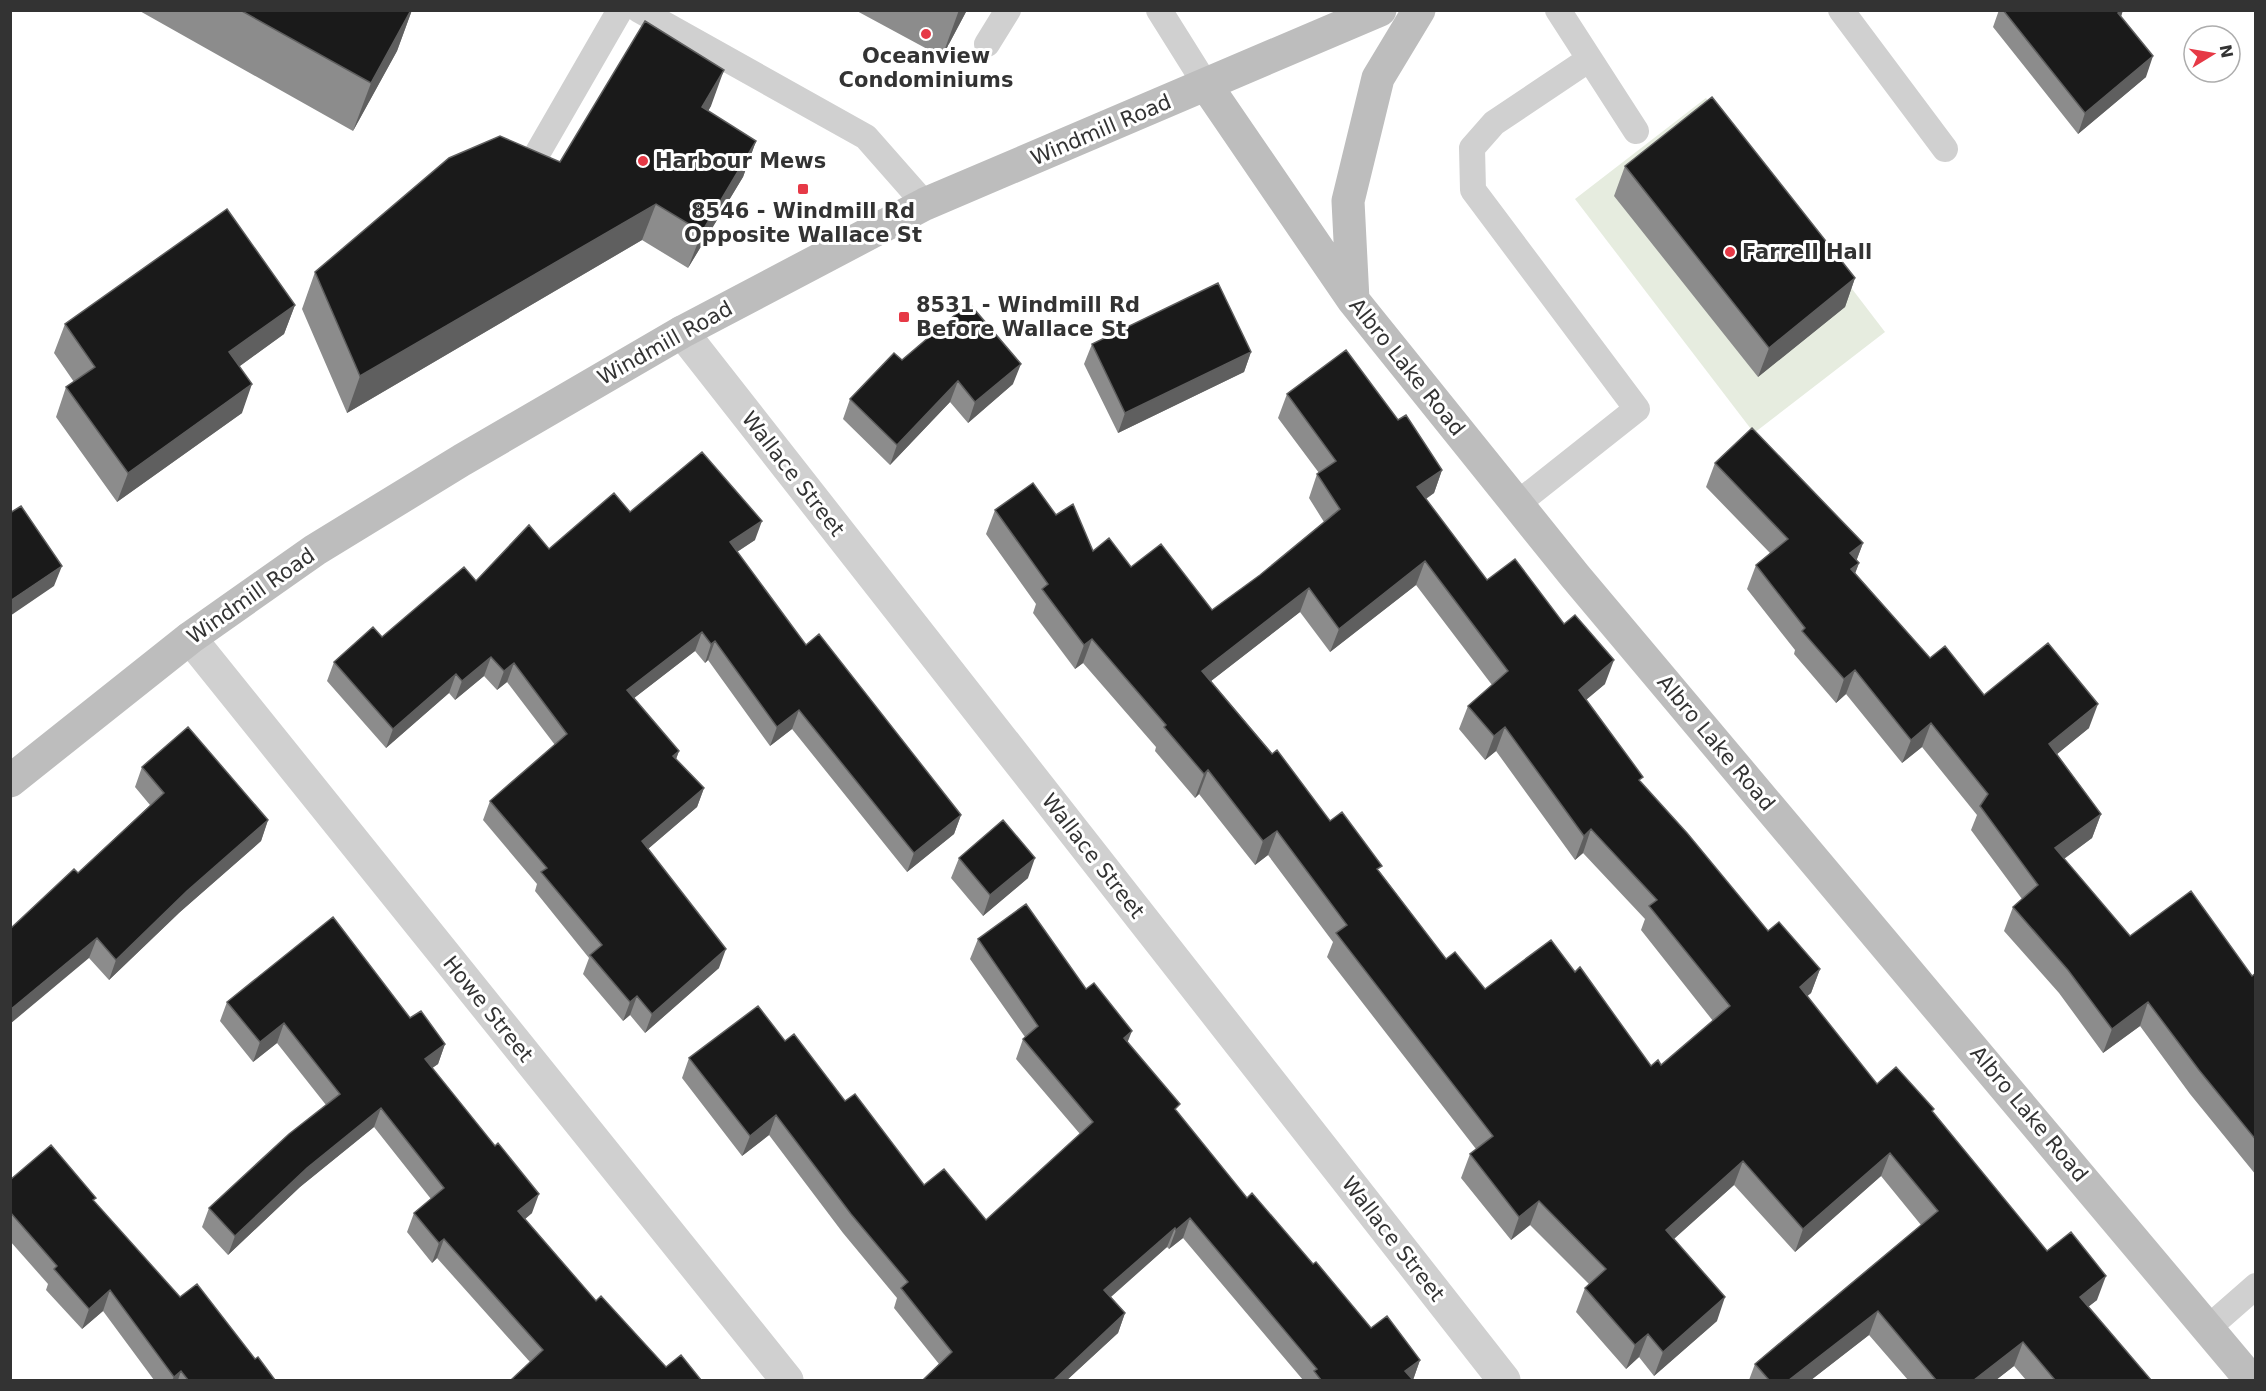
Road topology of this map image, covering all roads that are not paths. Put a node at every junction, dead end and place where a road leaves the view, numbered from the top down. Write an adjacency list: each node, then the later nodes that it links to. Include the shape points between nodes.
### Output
1 (620, 10): 14 (lane)
2 (639, 10): 15 (lane, via 866,137)
3 (1008, 10): 9 (lane)
4 (1159, 10): 11 (lane)
5 (1380, 10): 11 (main road, Windmill Road)
6 (1419, 10): 16 (main road, via 1378,78 1348,201)
7 (1558, 10): 10 (lane)
8 (1841, 10): 13 (lane)
9 (987, 44)
10 (1588, 60): 12 (lane); 18 (lane, via 1494,123 1472,148 1473,190 1637,409)
11 (1206, 85): 15 (main road, Windmill Road); 16 (main road, Albro Lake Road)
12 (1636, 131)
13 (1945, 149)
14 (537, 154)
15 (925, 204): 17 (main road, Windmill Road)
16 (1353, 300): 18 (main road, Albro Lake Road)
17 (682, 332): 19 (main road, Windmill Road, via 315,550); 24 (street, Wallace Street)
18 (1517, 504): 22 (main road, Albro Lake Road)
19 (190, 638): 20 (main road, Windmill Road); 23 (street, Howe Street)
20 (10, 781)
21 (2256, 1286): 22 (lane)
22 (2208, 1328): 25 (main road, Albro Lake Road)
23 (787, 1380)
24 (1504, 1380)
25 (2252, 1380)

